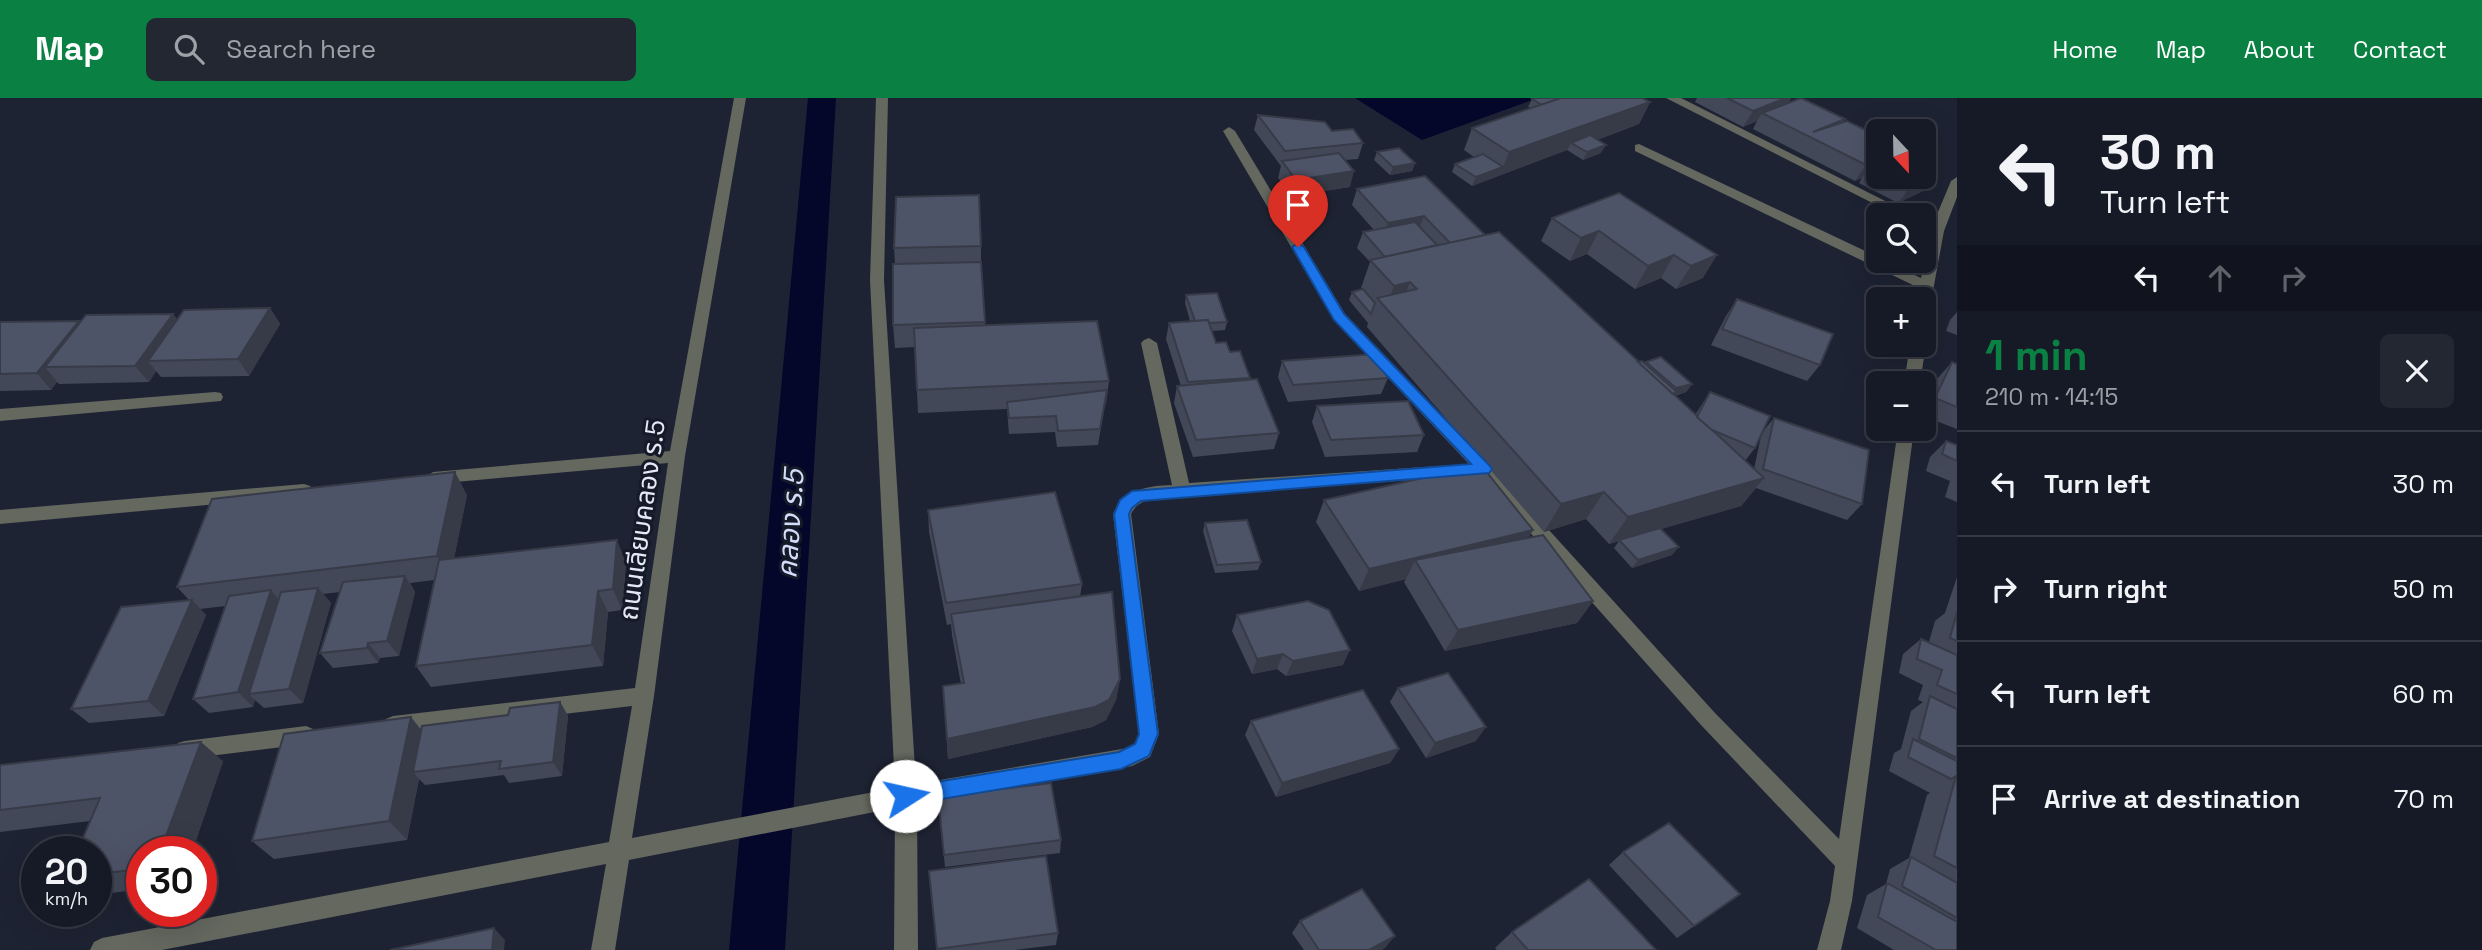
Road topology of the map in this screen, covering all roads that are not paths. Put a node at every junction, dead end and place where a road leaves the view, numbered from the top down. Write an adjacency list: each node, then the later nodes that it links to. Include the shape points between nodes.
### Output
1 (740, 98): 14 (street, ถนนเลียบคลอง ร.5)
2 (882, 98): 24 (street, via 877,280)
3 (1672, 98): 7 (street)
4 (1229, 131): 15 (street, via 1339,317)
5 (1639, 148): 9 (street)
6 (1957, 181): 8 (street)
7 (1882, 203)
8 (1937, 231): 9 (street)
9 (1926, 286)
10 (1149, 343): 18 (street)
11 (215, 397): 12 (street)
12 (0, 415)
13 (1904, 441): 26 (street)
14 (677, 456): 16 (street); 20 (street, ถนนเลียบคลอง ร.5)
15 (1484, 469): 18 (street); 26 (street, via 1708,719)
16 (415, 480)
17 (318, 488): 19 (street)
18 (1182, 490): 24 (street, via 1137,495 1122,514 1149,734 1143,750 1121,760)
19 (0, 517)
20 (644, 696): 21 (street); 25 (street, ถนนเลียบคลอง ร.5)
21 (370, 728)
22 (329, 733): 23 (street)
23 (164, 752)
24 (906, 796): 25 (street); 29 (street)
25 (617, 852): 27 (street); 28 (street, ถนนเลียบคลอง ร.5)
26 (1844, 860): 30 (street)
27 (102, 950)
28 (603, 950)
29 (906, 950)
30 (1829, 950)

